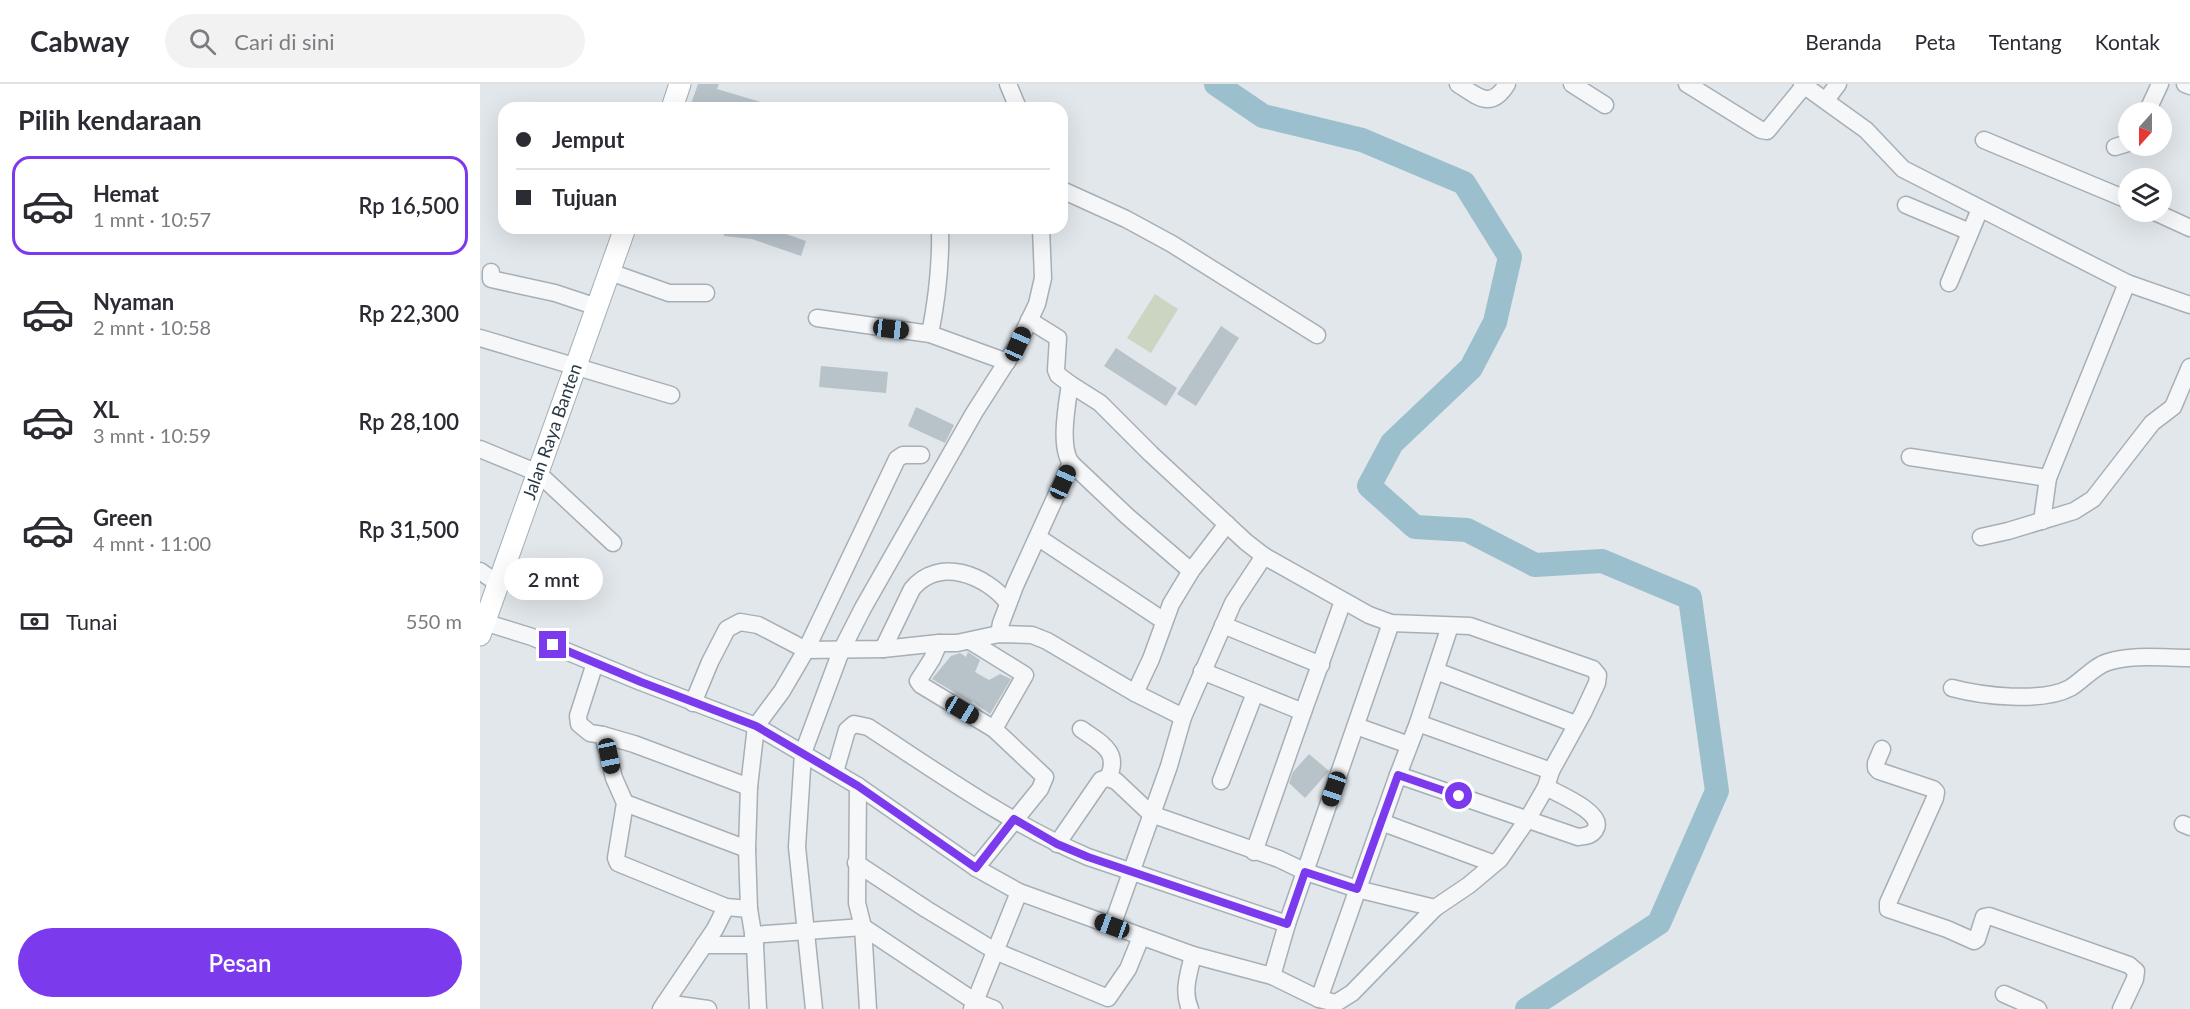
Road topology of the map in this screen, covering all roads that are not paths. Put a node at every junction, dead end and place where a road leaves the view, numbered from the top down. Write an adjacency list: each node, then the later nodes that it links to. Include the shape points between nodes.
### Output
1 (680, 84): 13 (main road)
2 (1008, 84): 14 (street)
3 (1458, 84): 4 (street, via 1480,99 1491,100)
4 (1507, 84)
5 (1572, 84): 16 (street)
6 (1687, 84): 10 (street, via 1761,130 1767,130)
7 (1838, 84): 12 (street)
8 (2160, 84): 15 (street)
9 (2185, 84): 11 (street)
10 (1803, 85): 12 (street)
11 (2190, 86)
12 (1826, 100): 21 (street, via 1866,130 1903,169)
13 (674, 102)
14 (1016, 102)
15 (2152, 102)
16 (1605, 105)
17 (1984, 140): 19 (street)
18 (1068, 193): 38 (street, via 1172,244)
19 (2118, 196)
20 (1906, 205): 24 (street)
21 (1980, 209): 24 (street); 31 (street)
22 (2172, 220): 23 (street)
23 (2190, 228)
24 (1970, 232): 30 (street)
25 (623, 234): 29 (main road, Jalan Raya Banten)
26 (940, 234): 37 (street, via 936,306)
27 (1041, 234): 36 (street, via 1043,278)
28 (491, 272): 34 (street, via 491,279)
29 (610, 272): 32 (street, via 669,294); 34 (main road, Jalan Raya Banten)
30 (1949, 283)
31 (2127, 283): 33 (street); 50 (street)
32 (706, 293)
33 (2190, 304)
34 (597, 307): 42 (main road, Jalan Raya Banten)
35 (817, 318): 37 (street)
36 (1029, 320): 40 (street); 43 (street, via 1058,338 1056,370)
37 (930, 334): 40 (street)
38 (1317, 335)
39 (480, 338): 42 (street)
40 (1007, 362): 72 (street, via 882,572)
41 (2190, 366): 51 (street, via 2173,406 2152,423 2092,499 2074,511)
42 (577, 367): 44 (street); 49 (main road, Jalan Raya Banten)
43 (1070, 384): 48 (street, via 1066,435 1067,458); 52 (street, via 1100,403)
44 (671, 395)
45 (480, 449): 49 (street)
46 (921, 455): 71 (street, via 897,459)
47 (1910, 457): 50 (street)
48 (1071, 463): 54 (street); 58 (street)
49 (538, 473): 55 (street); 59 (main road, Jalan Raya Banten)
50 (2048, 478): 51 (street)
51 (2042, 521): 53 (street)
52 (1227, 524): 56 (street); 58 (street)
53 (1981, 537)
54 (1039, 538): 61 (street); 62 (street)
55 (614, 543)
56 (1264, 556): 60 (street); 64 (street)
57 (480, 571): 59 (street)
58 (1191, 571): 62 (street)
59 (497, 583): 66 (main road, Jalan Raya Banten)
60 (1343, 601): 63 (street); 75 (street)
61 (1008, 603): 67 (street); 70 (street, via 992,588 963,572 940,573 912,589)
62 (1164, 621): 79 (street)
63 (1391, 623): 65 (street); 86 (street)
64 (1223, 625): 75 (street); 76 (street)
65 (1450, 626): 77 (street); 87 (street, via 1470,626 1593,669 1598,675 1597,683)
66 (482, 628): 74 (street, via 532,636)
67 (999, 634): 68 (street); 79 (street, via 1032,635 1047,641)
68 (970, 641): 69 (street); 88 (street, via 1025,675)
69 (939, 643): 70 (street); 88 (street, via 918,681)
70 (883, 649): 72 (street)
71 (806, 650): 72 (street); 81 (street, via 758,625 740,622 727,629); 85 (street)
72 (841, 651): 93 (street)
73 (2190, 658): 78 (street, via 2106,662 2069,688 2053,694 1990,695)
74 (595, 663): 81 (street); 90 (street, via 578,716 579,724 590,733)
75 (1321, 665): 82 (street)
76 (1202, 671): 80 (street); 83 (street)
77 (1436, 671): 84 (street); 87 (street)
78 (1952, 688)
79 (1135, 693): 83 (street)
80 (1255, 693): 82 (street); 98 (street)
81 (693, 703): 85 (street)
82 (1303, 712): 108 (street)
83 (1183, 717): 102 (street)
84 (1418, 723): 91 (street); 97 (street)
85 (756, 726): 93 (street); 100 (street)
86 (1356, 726): 91 (street); 113 (street)
87 (1575, 726): 97 (street)
88 (994, 729): 103 (street, via 1045,777 1040,789)
89 (1081, 729): 96 (street, via 1111,755 1114,761)
90 (603, 735): 100 (street); 101 (street)
91 (1409, 745): 95 (street)
92 (1882, 749): 141 (street, via 1876,763 1879,771 1936,792 1888,909 1974,941 1984,917 1989,916 2129,965 2136,971 2135,979)
93 (803, 753): 94 (street); 122 (street, via 797,847)
94 (835, 772): 99 (street); 103 (street, via 847,730 861,724)
95 (1398, 775): 104 (street); 105 (street)
96 (1108, 778): 102 (street); 106 (street, via 1101,780)
97 (1549, 779): 104 (street); 104 (street, via 1590,811 1596,819 1594,832 1578,837)
98 (1221, 781)
99 (858, 786): 109 (street); 111 (street)
100 (749, 788): 107 (street)
101 (625, 803): 107 (street); 116 (street, via 618,863)
102 (1151, 814): 108 (street); 112 (street)
103 (1014, 819): 106 (street); 111 (street)
104 (1527, 820): 110 (street, via 1500,859)
105 (1381, 822): 110 (street); 114 (street)
106 (1057, 844): 112 (street)
107 (747, 849): 118 (street)
108 (1254, 852): 113 (street)
109 (856, 863): 121 (street); 126 (street)
110 (1492, 863): 117 (street, via 1469,885)
111 (976, 868): 115 (street)
112 (1131, 872): 119 (street); 120 (street)
113 (1305, 872): 114 (street); 119 (street)
114 (1357, 889): 117 (street); 130 (street)
115 (1019, 892): 120 (street); 126 (street)
116 (726, 907): 118 (street); 125 (street)
117 (1435, 908): 130 (street, via 1352,993 1336,1003)
118 (749, 909): 124 (street)
119 (1287, 924): 128 (street)
120 (1112, 926): 123 (street)
121 (862, 927): 122 (street); 132 (street); 137 (street)
122 (805, 931): 124 (street); 136 (street)
123 (1141, 937): 127 (street); 131 (street, via 1128,969)
124 (754, 940): 125 (street); 135 (street)
125 (704, 945): 133 (street)
126 (995, 951): 131 (street); 132 (street)
127 (1193, 955): 128 (street); 139 (street, via 1185,988)
128 (1272, 976): 130 (street)
129 (2004, 994): 140 (street)
130 (1319, 999)
131 (1104, 1004)
132 (973, 1005): 138 (street)
133 (663, 1006): 134 (street)
134 (708, 1009)
135 (759, 1009)
136 (814, 1009)
137 (868, 1009)
138 (994, 1009)
139 (1190, 1009)
140 (2038, 1009)
141 (2121, 1009)

